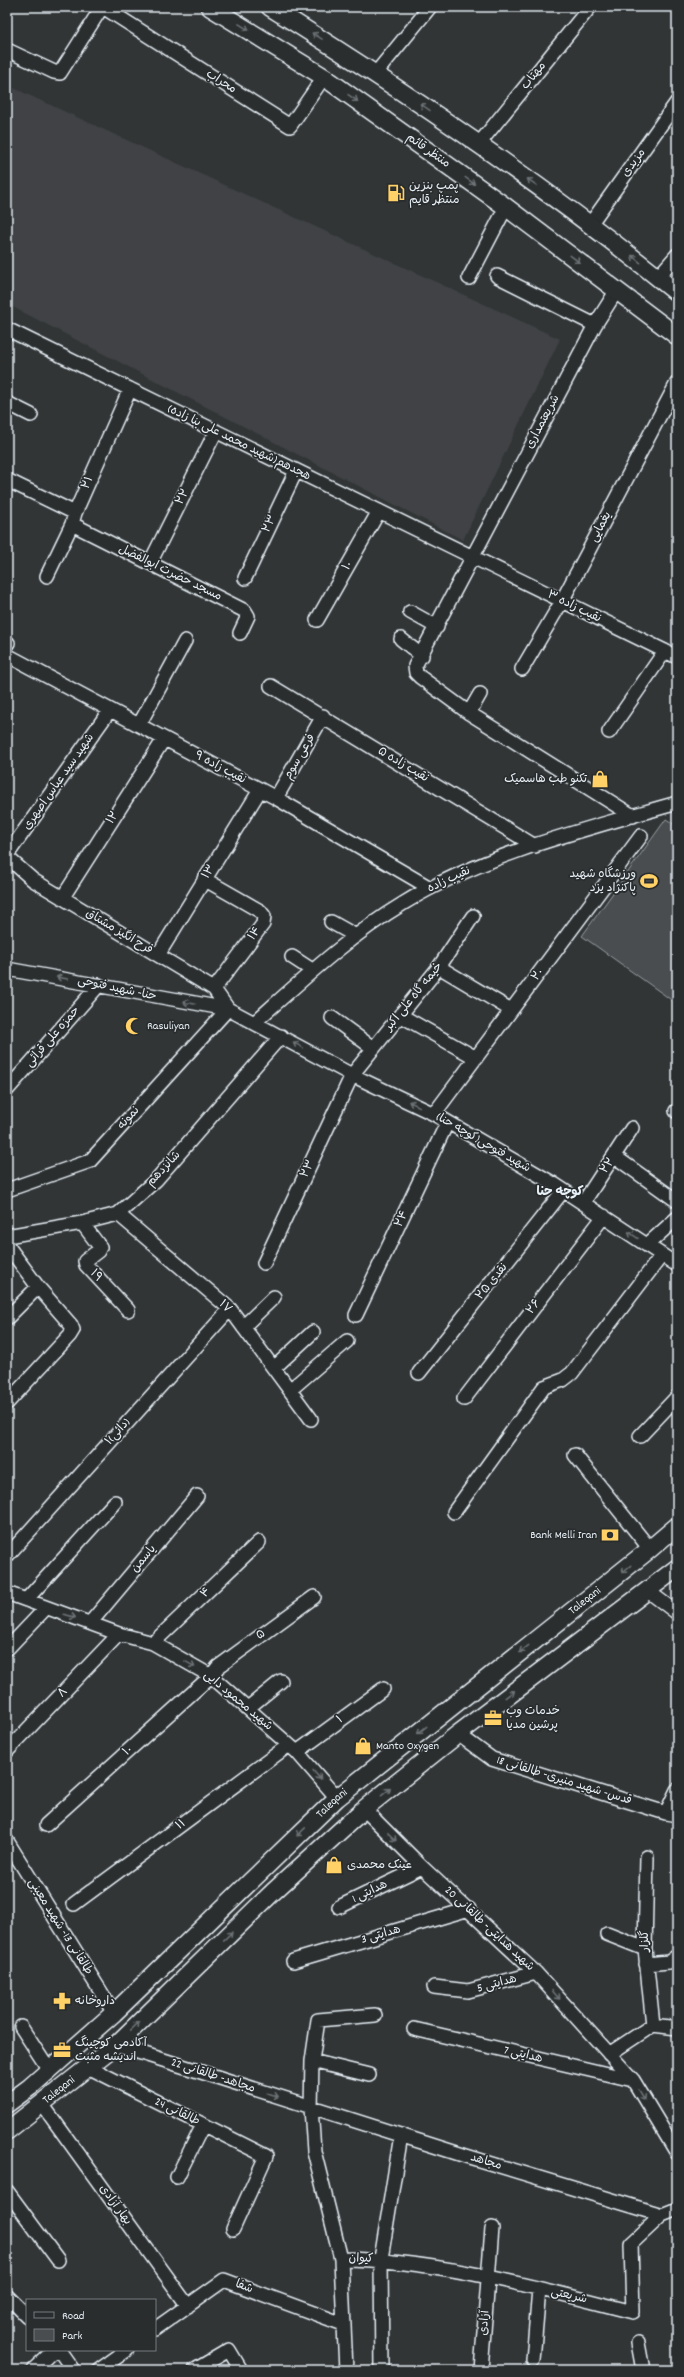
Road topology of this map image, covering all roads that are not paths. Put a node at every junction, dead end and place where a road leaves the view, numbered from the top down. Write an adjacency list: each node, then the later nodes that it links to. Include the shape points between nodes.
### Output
1 (103, 7): 6 (street, via 60,73); 8 (street, محراب, via 290,126)
2 (210, 7): 8 (main road, منتظر قائم, one-way to 8)
3 (270, 7): 7 (main road, one-way to 3)
4 (430, 7): 7 (street)
5 (590, 7): 10 (street, مهتاب)
6 (7, 50)
7 (376, 73): 10 (main road, one-way to 7)
8 (324, 78): 11 (main road, منتظر قائم, one-way to 11)
9 (677, 102): 12 (street, مزیدی)
10 (478, 145): 12 (main road, one-way to 10)
11 (506, 207): 16 (street); 17 (main road, منتظر قائم, one-way to 17)
12 (591, 223): 15 (main road, one-way to 12)
13 (677, 255): 15 (street)
14 (497, 276): 19 (street)
15 (658, 277): 18 (main road)
16 (469, 278)
17 (617, 290): 19 (street, شریعتمداری); 21 (main road, منتظر قائم)
18 (677, 293)
19 (595, 324): 31 (street, شریعتمداری)
20 (7, 329): 23 (street, هجدهم(شهید محمد علی بنا زاده))
21 (677, 336)
22 (677, 383): 35 (street, یغمایی)
23 (130, 389): 26 (street, هجدهم(شهید محمد علی بنا زاده)); 30 (street, ۲۱)
24 (7, 403): 25 (street)
25 (31, 415)
26 (216, 432): 27 (street, هجدهم(شهید محمد علی بنا زاده)); 32 (street, ۲۲)
27 (296, 471): 29 (street, هجدهم(شهید محمد علی بنا زاده)); 34 (street, ۲۳)
28 (7, 480): 30 (street, مسجد حضرت ابوالفضل)
29 (379, 511): 31 (street, هجدهم(شهید محمد علی بنا زاده)); 37 (street, ۱۰)
30 (74, 519): 32 (street, مسجد حضرت ابوالفضل); 33 (street, ۲۱)
31 (472, 556): 35 (street, نقیب زاده ۳); 38 (street, شریعتمداری)
32 (150, 563): 39 (street, مسجد حضرت ابوالفضل, via 245,611 248,616)
33 (47, 576)
34 (245, 578)
35 (562, 601): 43 (street, نقیب زاده ۳); 45 (street, یغمایی)
36 (410, 612): 38 (street)
37 (317, 620)
38 (436, 627): 44 (street, شریعتمداری)
39 (240, 633)
40 (401, 639): 44 (street)
41 (185, 641): 51 (street)
42 (7, 647): 48 (street, نقیب زاده ۹)
43 (671, 654): 52 (street)
44 (422, 656): 49 (street, شریعتمداری, via 415,666 416,672)
45 (522, 669)
46 (271, 686): 50 (street, نقیب زاده ۵)
47 (480, 694): 49 (street)
48 (110, 710): 51 (street, نقیب زاده ۹); 60 (street, شهید سید عباس اصهری)
49 (469, 713): 57 (street, شریعتمداری)
50 (323, 716): 55 (street, فرعی سوم); 59 (street, نقیب زاده ۵)
51 (139, 725): 53 (street, نقیب زاده ۹)
52 (609, 732)
53 (164, 739): 54 (street, نقیب زاده ۹); 63 (street, ۱۲)
54 (260, 790): 55 (street, نقیب زاده ۹); 61 (street, ۱۳)
55 (276, 798): 62 (street, نقیب زاده ۹)
56 (677, 803): 57 (street, نقیب زاده)
57 (633, 816): 59 (street, نقیب زاده)
58 (641, 836): 75 (street, ۲۰)
59 (535, 846): 62 (street, نقیب زاده)
60 (7, 856): 63 (street, فرح انگیز مشتاق, via 28,876)
61 (204, 879): 67 (street, ۱۳); 73 (street, ۱۴, via 260,911 264,916 263,924)
62 (430, 888): 66 (street, نقیب زاده)
63 (63, 897): 67 (street, فرح انگیز مشتاق)
64 (473, 916): 69 (street, خیمه گاه علی اکبر)
65 (331, 922): 66 (street)
66 (356, 936): 71 (street, نقیب زاده)
67 (158, 955): 73 (street, فرح انگیز مشتاق)
68 (292, 957): 71 (street)
69 (439, 967): 75 (street); 76 (street, خیمه گاه علی اکبر)
70 (7, 969): 72 (street, حنا- شهید فتوحی, one-way to 70)
71 (312, 970): 78 (street, نقیب زاده)
72 (99, 984): 74 (street, حنا- شهید فتوحی, one-way to 72, via 172,1001); 83 (street, حمزه علی قرائی)
73 (214, 989): 74 (street, فرح انگیز مشتاق)
74 (228, 1009): 78 (street, (کوچه حنا)شهید فتوحی); 89 (street, نمونه, via 90,1162)
75 (511, 1010): 81 (street, ۲۰)
76 (400, 1015): 80 (street, خیمه گاه علی اکبر); 81 (street)
77 (332, 1018): 80 (street)
78 (255, 1022): 79 (street, (کوچه حنا)شهید فتوحی)
79 (281, 1036): 82 (street, (کوچه حنا)شهید فتوحی, one-way to 79); 94 (street, شانزدهم, via 156,1180)
80 (374, 1048): 82 (street, خیمه گاه علی اکبر)
81 (476, 1058): 84 (street, ۲۰)
82 (352, 1075): 84 (street, (کوچه حنا)شهید فتوحی, one-way to 82); 102 (street, ۲۳)
83 (7, 1090)
84 (434, 1114): 85 (street, (کوچه حنا)شهید فتوحی)
85 (447, 1123): 91 (street, (کوچه حنا)شهید فتوحی); 108 (street, ۲۴)
86 (632, 1128): 87 (street, ۲۲)
87 (614, 1156): 92 (street); 93 (street, ۲۲)
88 (7, 1179): 89 (street)
89 (20, 1186): 90 (street, نمونه)
90 (7, 1190)
91 (563, 1191): 93 (street, (کوچه حنا)شهید فتوحی); 114 (street, ۲۵ نقدی)
92 (677, 1201)
93 (583, 1203): 95 (street, (کوچه حنا)شهید فتوحی)
94 (118, 1214): 97 (street, شانزدهم); 106 (street, ۱۷)
95 (604, 1216): 100 (street, (کوچه حنا)شهید فتوحی, one-way to 95); 117 (street, ۲۶)
96 (677, 1218): 100 (street)
97 (82, 1223): 98 (street, شانزدهم); 107 (street, ۱۹, via 100,1247 85,1261 86,1265)
98 (7, 1236)
99 (7, 1245): 104 (street)
100 (647, 1245): 101 (street, (کوچه حنا)شهید فتوحی)
101 (662, 1255): 103 (street, (کوچه حنا)شهید فتوحی); 124 (street, via 572,1373 563,1380 544,1387)
102 (264, 1263)
103 (677, 1265)
104 (38, 1287): 109 (street); 118 (street, via 72,1325 73,1330)
105 (274, 1297): 110 (street)
106 (230, 1309): 110 (street, ۱۷); 128 (street, ۱(دائی))
107 (128, 1310)
108 (356, 1315)
109 (7, 1318)
110 (243, 1327): 113 (street, ۱۷)
111 (313, 1332): 113 (street)
112 (347, 1341): 115 (street)
113 (274, 1368): 115 (street, ۱۷)
114 (419, 1373)
115 (290, 1390): 119 (street, ۱۷)
116 (677, 1397): 120 (street)
117 (464, 1399)
118 (7, 1403)
119 (311, 1419)
120 (640, 1436)
121 (575, 1455): 127 (street)
122 (197, 1496): 136 (street, یاسمن)
123 (115, 1502): 133 (street)
124 (454, 1512)
125 (677, 1526): 127 (main road, Taleqani)
126 (259, 1542): 138 (street, ۴)
127 (650, 1550): 148 (main road, Taleqani, one-way to 148)
128 (7, 1556)
129 (677, 1568): 130 (main road, Taleqani)
130 (648, 1591): 135 (street); 144 (main road, Taleqani, one-way to 130)
131 (7, 1593): 133 (street, شهید محمود دایی)
132 (314, 1597): 140 (street, ۵, via 228,1659)
133 (26, 1600): 134 (street, شهید محمود دایی)
134 (45, 1609): 136 (street, شهید محمود دایی, one-way to 136); 139 (street)
135 (677, 1613)
136 (91, 1622): 137 (street, شهید محمود دایی)
137 (119, 1634): 138 (street, شهید محمود دایی); 146 (street, ۸)
138 (153, 1643): 140 (street, شهید محمود دایی, one-way to 140)
139 (7, 1649)
140 (211, 1676): 143 (street, شهید محمود دایی); 151 (street, ۱۰)
141 (281, 1681): 143 (street)
142 (383, 1689): 145 (street, ۱)
143 (248, 1708): 145 (street, شهید محمود دایی)
144 (458, 1734): 149 (main road, Taleqani, one-way to 144); 150 (street, قدس- شهید منیری- طالقانی 18, via 492,1759)
145 (293, 1748): 148 (street, شهید محمود دایی, one-way to 148); 155 (street, ۱۱)
146 (7, 1751)
147 (677, 1790): 150 (street)
148 (337, 1798): 165 (main road, Taleqani, one-way to 165)
149 (364, 1809): 154 (street, شهید هدایتی- طالقانی 20, one-way to 154); 171 (main road, Taleqani, one-way to 149, via 273,1892)
150 (672, 1814)
151 (46, 1825)
152 (7, 1841): 165 (street, طالقانی 13- شهید معینی)
153 (647, 1857): 159 (street, گلزار)
154 (422, 1867): 156 (street, هدایتی 1); 157 (street, شهید هدایتی- طالقانی 20)
155 (74, 1904)
156 (339, 1907)
157 (469, 1909): 161 (street, هدایتی 3); 163 (street, شهید هدایتی- طالقانی 20)
158 (607, 1934): 159 (street)
159 (645, 1949): 162 (street, گلزار)
160 (677, 1957): 162 (street, via 669,1962)
161 (293, 1961)
162 (646, 1964): 167 (street, گلزار)
163 (536, 1973): 164 (street, هدایتی 5, via 468,1991); 172 (street, شهید هدایتی- طالقانی 20, one-way to 172)
164 (434, 1987)
165 (114, 2013): 175 (main road, Taleqani)
166 (374, 2015): 173 (street, via 318,2020)
167 (653, 2025): 169 (street); 172 (street)
168 (21, 2027): 175 (street)
169 (677, 2028)
170 (414, 2030): 177 (street, هدایتی 7)
171 (116, 2044): 174 (main road, Taleqani); 180 (street, مجاهد- طالقانی 22, one-way to 180)
172 (609, 2054): 177 (street, شهید هدایتی- طالقانی 20)
173 (312, 2061): 176 (street); 180 (street)
174 (88, 2067): 179 (main road, Taleqani); 181 (street, طالقانی 24)
175 (49, 2070): 178 (main road, Taleqani)
176 (369, 2075)
177 (633, 2080): 184 (street, شهید هدایتی- طالقانی 20, one-way to 184)
178 (7, 2104)
179 (42, 2104): 182 (main road, Taleqani); 197 (street, بهار آزادی)
180 (311, 2108): 183 (street, مجاهد); 191 (street, via 314,2151)
181 (203, 2125): 185 (street); 190 (street, طالقانی 24, via 266,2156)
182 (7, 2131)
183 (401, 2135): 188 (street, مجاهد); 192 (street)
184 (677, 2153)
185 (177, 2177)
186 (7, 2191): 193 (street)
187 (677, 2209): 188 (street, شریعتی)
188 (662, 2215): 195 (street, شریعتی, via 631,2244 633,2312)
189 (492, 2228): 194 (street, آزادی)
190 (233, 2229)
191 (341, 2259): 192 (street, کیوان); 199 (street, کیوان)
192 (381, 2259): 194 (street, شریعتی); 212 (street, کیوان)
193 (58, 2260)
194 (488, 2276): 195 (street, شریعتی); 213 (street, آزادی)
195 (539, 2289): 205 (street)
196 (7, 2296): 198 (street)
197 (188, 2306): 199 (street, شفا, via 224,2280); 200 (street, شفا)
198 (26, 2315)
199 (343, 2324): 211 (street, کیوان)
200 (156, 2329)
201 (638, 2343): 214 (street)
202 (53, 2351): 206 (street)
203 (60, 2351): 207 (street)
204 (126, 2351): 208 (street)
205 (533, 2360)
206 (33, 2370)
207 (73, 2370)
208 (99, 2370)
209 (195, 2370): 210 (street, via 228,2350)
210 (242, 2370)
211 (346, 2370)
212 (382, 2370)
213 (481, 2370)
214 (643, 2370)

